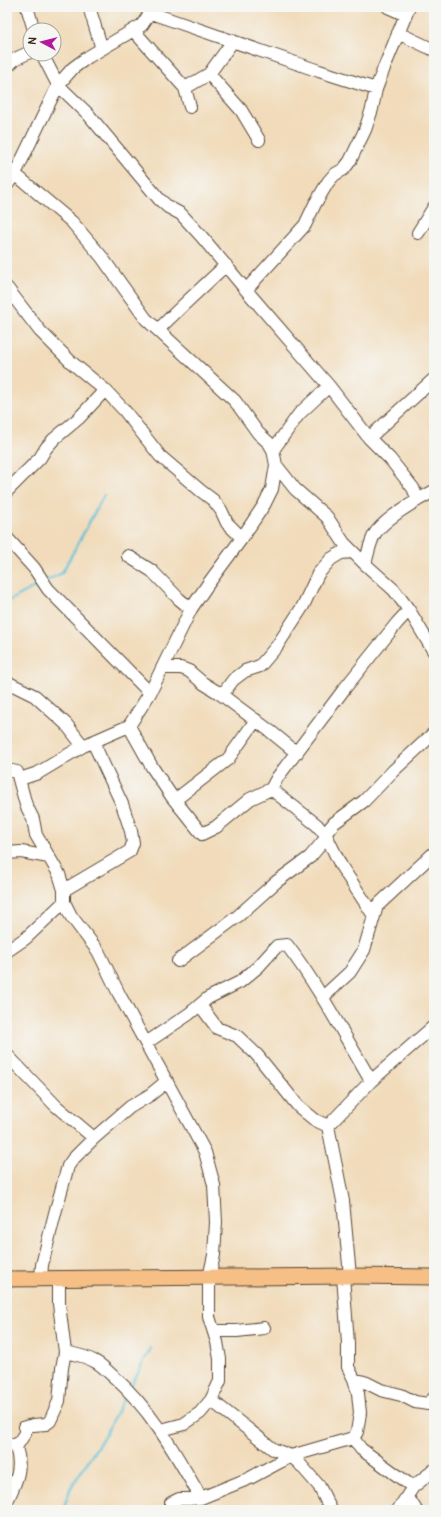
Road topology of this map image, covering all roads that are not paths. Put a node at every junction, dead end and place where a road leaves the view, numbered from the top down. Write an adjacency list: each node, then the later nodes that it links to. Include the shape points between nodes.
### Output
1 (28, 7): 6 (street)
2 (89, 7): 10 (street)
3 (388, 7): 5 (street)
4 (153, 10): 7 (street, via 142,25); 9 (street)
5 (407, 11): 8 (street)
6 (32, 22)
7 (133, 30): 10 (street); 17 (street)
8 (398, 33): 11 (street); 18 (street)
9 (233, 40): 15 (street); 18 (street)
10 (102, 49): 16 (street, via 73,68)
11 (434, 50)
12 (22, 56): 14 (street)
13 (46, 62): 16 (street)
14 (7, 67)
15 (209, 74): 17 (street); 20 (street, via 241,110)
16 (58, 85): 21 (street); 25 (street, via 88,114 159,199 181,214)
17 (184, 88): 19 (street)
18 (376, 89): 27 (street, via 365,130 350,161 328,182 305,226)
19 (190, 107)
20 (259, 140)
21 (11, 172): 22 (street); 28 (street, via 72,222 101,256 146,319)
22 (7, 186)
23 (434, 206): 24 (street)
24 (418, 234)
25 (226, 265): 27 (street); 28 (street)
26 (7, 288): 31 (street, via 40,331 71,362)
27 (246, 290): 30 (street)
28 (158, 330): 33 (street, via 235,401)
29 (434, 380): 32 (street)
30 (329, 386): 32 (street); 33 (street, via 299,414)
31 (105, 390): 35 (street, via 79,418 54,439 40,458); 39 (street, via 160,456 213,500 227,522)
32 (369, 438): 37 (street, via 413,488)
33 (273, 450): 34 (street)
34 (276, 465): 39 (street, via 272,489); 40 (street, via 295,489 327,517)
35 (7, 491)
36 (434, 491): 37 (street)
37 (418, 500): 42 (street, via 376,532)
38 (7, 538): 48 (street, via 34,568 48,589)
39 (242, 538): 43 (street)
40 (353, 552): 42 (street); 49 (street, via 341,553 331,559 318,574 303,606 277,646 260,666 245,672 233,680 225,691)
41 (128, 556): 43 (street, via 152,572)
42 (365, 564): 44 (street, via 394,590)
43 (192, 609): 46 (street)
44 (409, 610): 45 (street); 54 (street)
45 (434, 652)
46 (162, 668): 48 (street); 49 (street, via 181,668 189,671 203,684)
47 (7, 682): 53 (street, via 35,696)
48 (150, 693): 51 (street)
49 (219, 693): 50 (street)
50 (256, 720): 54 (street); 58 (street, via 228,759)
51 (129, 726): 53 (street); 58 (street, via 152,767)
52 (434, 733): 59 (street, via 364,801 334,823)
53 (88, 744): 56 (street, via 38,773); 63 (street, via 122,804 133,843 130,851)
54 (297, 753): 57 (street)
55 (7, 770): 56 (street, via 17,772)
56 (20, 779): 62 (street, via 36,834)
57 (271, 789): 58 (street, via 250,799 216,827 202,834); 59 (street, via 317,825)
58 (175, 800)
59 (326, 836): 64 (street, via 341,866); 66 (street, via 310,857)
60 (7, 854): 62 (street, via 21,852)
61 (434, 854): 64 (street, via 377,906)
62 (49, 857): 63 (street, via 59,874)
63 (64, 896): 65 (street, via 26,938); 70 (street, via 71,916 98,951)
64 (374, 916): 67 (street, via 364,950 350,972)
65 (7, 951)
66 (178, 961)
67 (323, 997): 68 (street, via 295,954 283,944 277,946 240,982 208,998); 72 (street)
68 (200, 1005): 70 (street); 74 (street, via 218,1028 237,1036 257,1055 298,1106 315,1120)
69 (434, 1026): 72 (street)
70 (146, 1043): 73 (street)
71 (7, 1055): 75 (street, via 56,1106)
72 (371, 1081): 74 (street)
73 (167, 1082): 75 (street, via 150,1096 130,1107); 80 (street, via 205,1152 214,1185 216,1222 214,1255)
74 (328, 1126): 76 (street, via 343,1201)
75 (94, 1138): 78 (street, via 68,1166 42,1265)
76 (346, 1276): 77 (main road); 80 (main road); 85 (street, via 348,1367)
77 (434, 1277)
78 (41, 1278): 79 (main road); 81 (main road)
79 (59, 1278): 80 (main road); 84 (street, via 59,1304)
80 (209, 1278): 83 (street, via 209,1317)
81 (7, 1279)
82 (264, 1328): 83 (street)
83 (214, 1331): 87 (street, via 220,1359 220,1381)
84 (65, 1352): 88 (street, via 95,1361 118,1381); 90 (street, via 59,1402 50,1421 25,1428 25,1433)
85 (354, 1379): 86 (street, via 423,1404 428,1404); 89 (street, via 360,1413 357,1432)
86 (434, 1398)
87 (211, 1400): 88 (street, via 184,1424); 91 (street, via 273,1449)
88 (161, 1430): 94 (street)
89 (352, 1438): 91 (street); 93 (street, via 361,1450)
90 (11, 1445): 95 (street, via 19,1458 19,1469 16,1483)
91 (291, 1456): 94 (street, via 250,1478); 97 (street, via 319,1486)
92 (434, 1470): 93 (street)
93 (410, 1492): 98 (street); 99 (street)
94 (201, 1498): 96 (street, via 179,1499)
95 (7, 1501)
96 (172, 1503)
97 (331, 1510)
98 (398, 1510)
99 (416, 1510)

